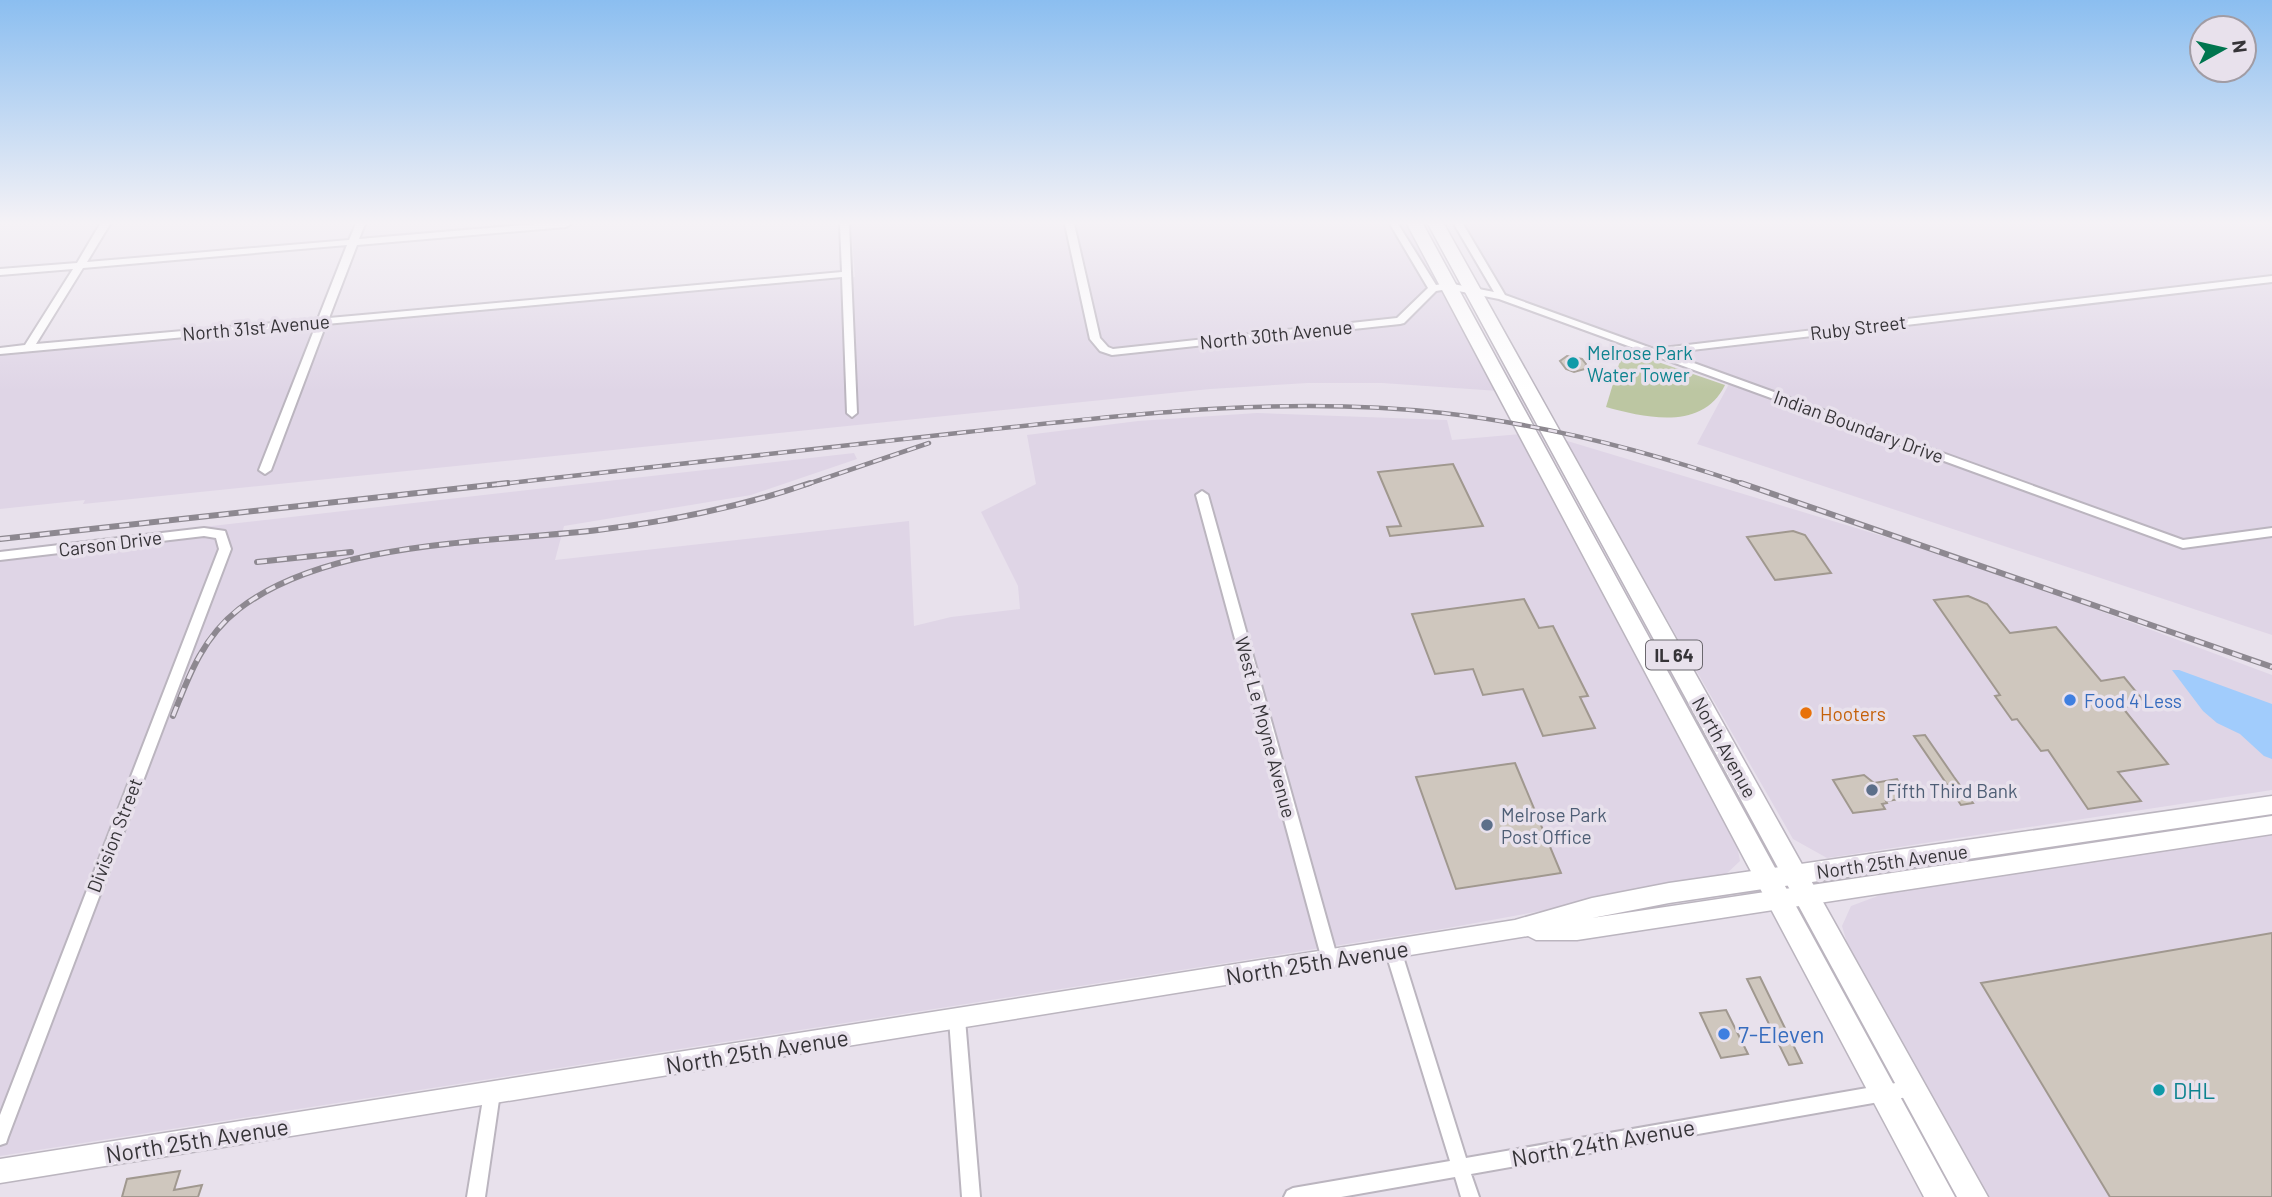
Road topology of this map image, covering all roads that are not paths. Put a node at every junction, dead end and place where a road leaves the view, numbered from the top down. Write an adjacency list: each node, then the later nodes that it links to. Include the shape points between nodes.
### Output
1 (70, 280): 15 (street)
2 (339, 280): 14 (street)
3 (782, 280): 14 (street, North 31st Avenue)
4 (847, 280): 18 (street)
5 (1082, 280): 11 (street, North 30th Avenue, via 1095,340 1112,352 1400,321)
6 (1436, 280): 11 (street, North Avenue)
7 (1438, 280): 11 (main road, North Avenue / IL 64)
8 (1467, 280): 12 (main road, North Avenue / IL 64)
9 (1491, 280): 13 (street)
10 (2265, 280): 17 (street, Ruby Street)
11 (1441, 287): 12 (street, Indian Boundary Drive); 25 (main road, North Avenue / IL 64)
12 (1473, 291): 13 (street, Indian Boundary Drive); 24 (main road, North Avenue / IL 64)
13 (1501, 298): 17 (street, Indian Boundary Drive)
14 (323, 321): 15 (street, North 31st Avenue); 19 (street)
15 (29, 348): 16 (street, North 31st Avenue)
16 (0, 351)
17 (1653, 351): 21 (street, Indian Boundary Drive, via 2183,544)
18 (852, 413)
19 (265, 470)
20 (1202, 495): 33 (street, West Le Moyne Avenue)
21 (2272, 532)
22 (221, 534): 23 (street, Carson Drive, via 204,532); 39 (street, Division Street, via 225,549)
23 (0, 556)
24 (1665, 638): 25 (main road); 26 (main road, North Avenue / IL 64)
25 (1639, 642): 27 (main road, North Avenue / IL 64)
26 (1710, 720): 27 (main road); 31 (main road, North Avenue / IL 64)
27 (1684, 724): 31 (main road, North Avenue / IL 64)
28 (2272, 806): 30 (main road, North 25th Avenue)
29 (2272, 825): 30 (main road, North 25th Avenue)
30 (2118, 840): 31 (main road, North 25th Avenue)
31 (1787, 888): 32 (main road, North 25th Avenue, via 1577,930 1515,930); 35 (main road, North Avenue / IL 64); 37 (main road, North Avenue / IL 64)
32 (1393, 950): 33 (main road, North 25th Avenue); 40 (street)
33 (1330, 960): 34 (main road, North 25th Avenue)
34 (957, 1019): 36 (main road, North 25th Avenue); 43 (street)
35 (1913, 1088): 37 (street, North 24th Avenue); 47 (main road, North Avenue / IL 64)
36 (492, 1093): 41 (main road, North 25th Avenue); 42 (street)
37 (1884, 1093): 38 (street, North 24th Avenue); 46 (main road, North Avenue / IL 64)
38 (1793, 1109): 40 (street, North 24th Avenue)
39 (0, 1137)
40 (1461, 1167): 44 (street, North 24th Avenue); 45 (street)
41 (0, 1171)
42 (476, 1197)
43 (971, 1197)
44 (1293, 1197)
45 (1470, 1197)
46 (1940, 1197)
47 (1973, 1197)

